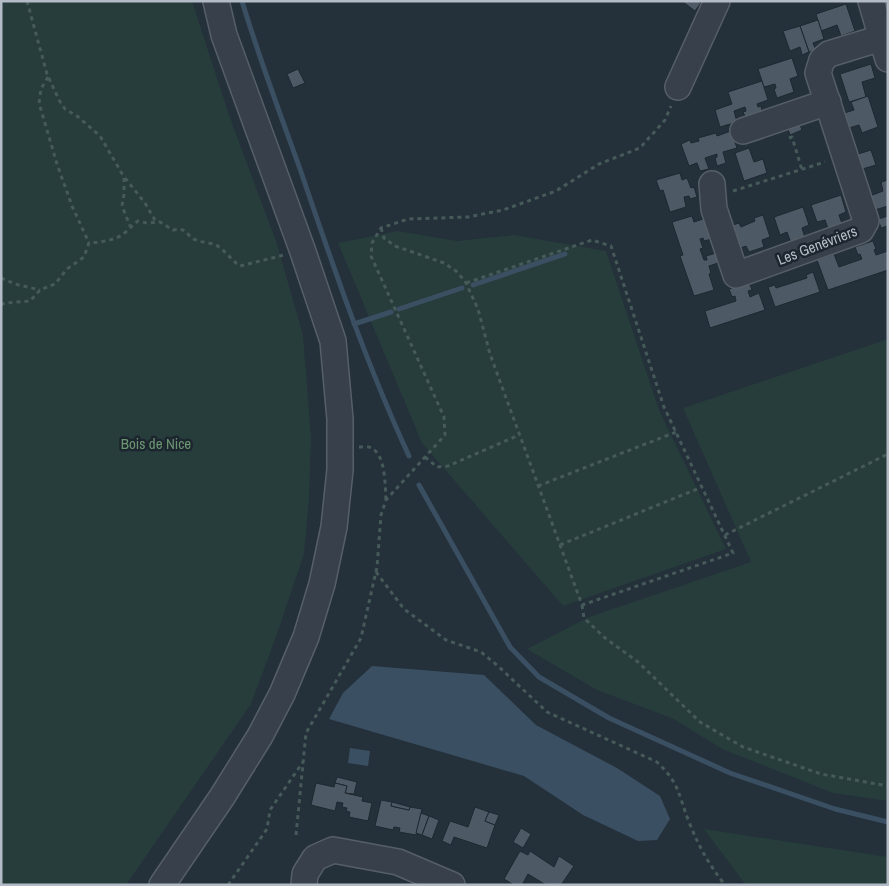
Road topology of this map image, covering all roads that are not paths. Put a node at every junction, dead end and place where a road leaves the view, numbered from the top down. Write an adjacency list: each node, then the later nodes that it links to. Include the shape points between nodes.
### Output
1 (216, 1): 9 (street, via 224,35 333,340 340,419 340,470 334,527 322,584 306,637 282,694 222,797)
2 (717, 1): 5 (street)
3 (871, 1): 4 (street)
4 (885, 49): 6 (street, Les Genévriers, via 829,54 822,60 818,73)
5 (678, 86)
6 (828, 102): 7 (street); 8 (street, Les Genévriers, via 866,221 861,230 736,275 714,209)
7 (744, 131)
8 (713, 190)
9 (162, 885)
10 (304, 885): 11 (street, via 305,874 315,858 333,850 398,862)
11 (452, 885)

